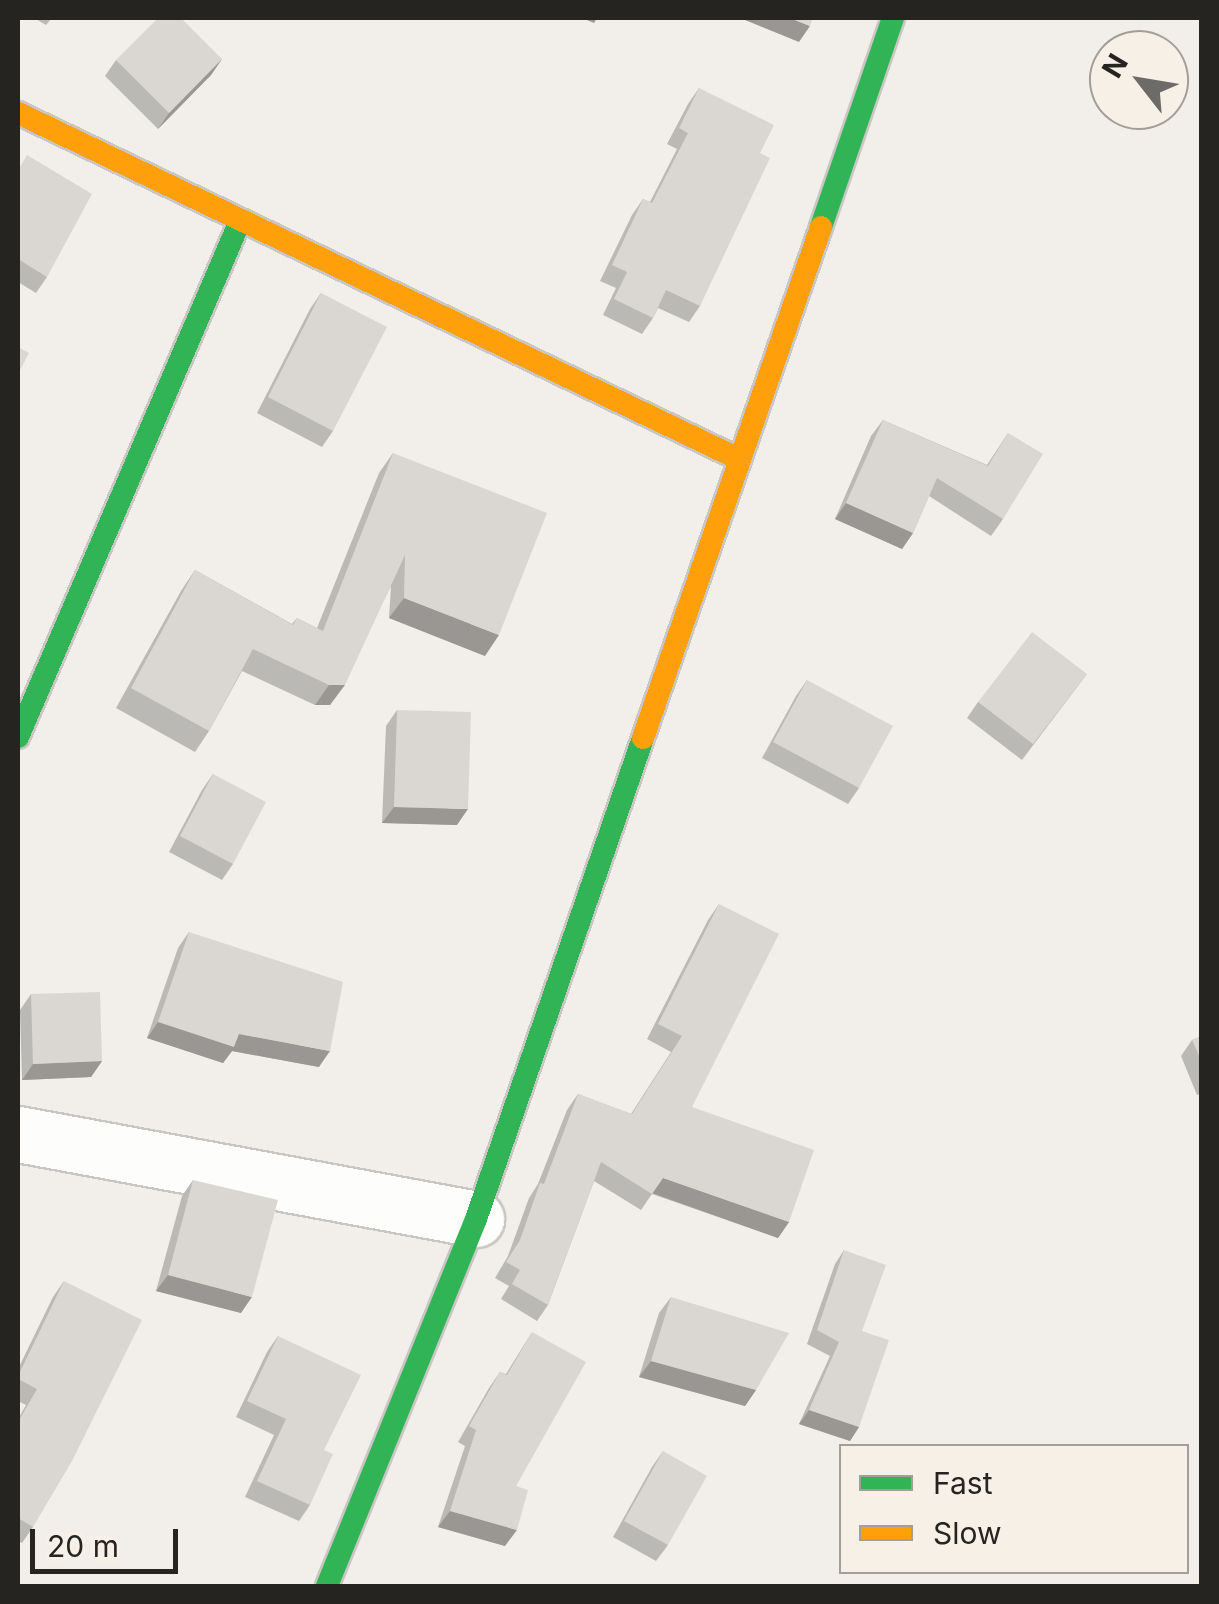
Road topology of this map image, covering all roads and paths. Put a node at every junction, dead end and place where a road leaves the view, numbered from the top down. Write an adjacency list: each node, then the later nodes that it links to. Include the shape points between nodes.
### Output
1 (892, 18): 4 (main road)
2 (18, 113): 3 (main road)
3 (240, 221): 4 (main road); 5 (main road)
4 (739, 459): 7 (main road)
5 (18, 737)
6 (18, 1134): 7 (street)
7 (476, 1219): 8 (main road)
8 (327, 1586)

